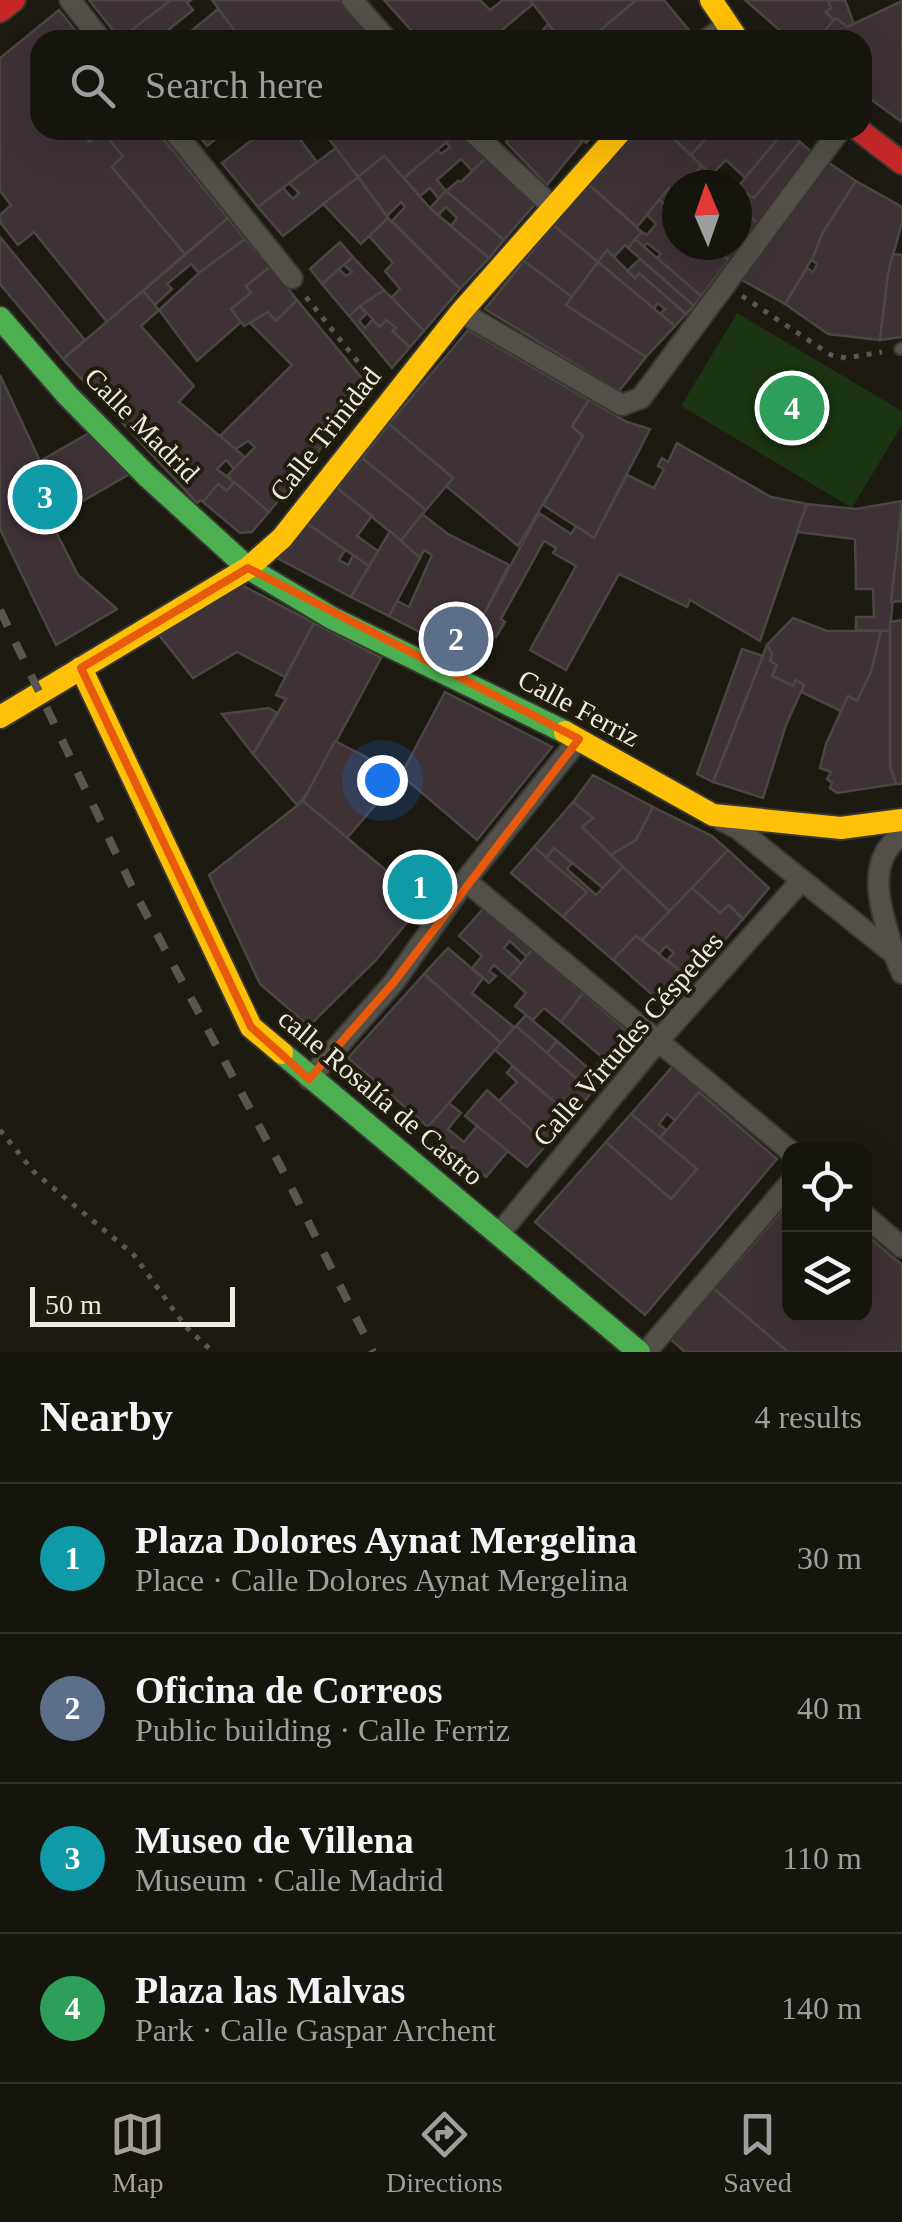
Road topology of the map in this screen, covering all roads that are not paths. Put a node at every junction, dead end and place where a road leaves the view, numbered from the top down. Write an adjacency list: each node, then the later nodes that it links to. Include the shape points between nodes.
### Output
1 (14, 0): 5 (street)
2 (70, 0): 6 (street)
3 (352, 0): 7 (street)
4 (710, 0): 8 (street)
5 (0, 11)
6 (94, 30)
7 (378, 30)
8 (731, 30)
9 (181, 140): 16 (street)
10 (481, 140): 15 (street)
11 (613, 140): 15 (street, Calle Trinidad)
12 (832, 140): 17 (street, via 641,398 622,406)
13 (872, 140): 14 (street)
14 (902, 163)
15 (554, 208): 17 (street, Calle Trinidad)
16 (292, 278)
17 (461, 312): 19 (street, Calle Trinidad, via 282,538)
18 (0, 318): 19 (street, Calle Madrid, via 134,463)
19 (248, 568): 20 (street, Calle Trinidad); 22 (street, Calle Ferriz, via 332,618)
20 (80, 668): 21 (street, Calle Trinidad); 30 (street, calle Rosalía de Castro, via 251,1027)
21 (8, 712)
22 (580, 739): 23 (street, Calle Ferriz); 26 (street)
23 (713, 815): 24 (street, Calle Ferriz, via 841,828); 27 (street)
24 (902, 820)
25 (902, 835): 28 (street, via 882,858 878,882)
26 (466, 881): 29 (street); 30 (street, via 394,982)
27 (801, 881): 28 (street); 29 (street, Calle Virtudes Céspedes)
28 (898, 964)
29 (658, 1041): 31 (street); 34 (street, Calle Virtudes Céspedes)
30 (309, 1079): 34 (street, calle Rosalía de Castro)
31 (782, 1144)
32 (782, 1192): 36 (street)
33 (872, 1221): 35 (street)
34 (498, 1234): 36 (street, calle Rosalía de Castro)
35 (902, 1246)
36 (642, 1352)

